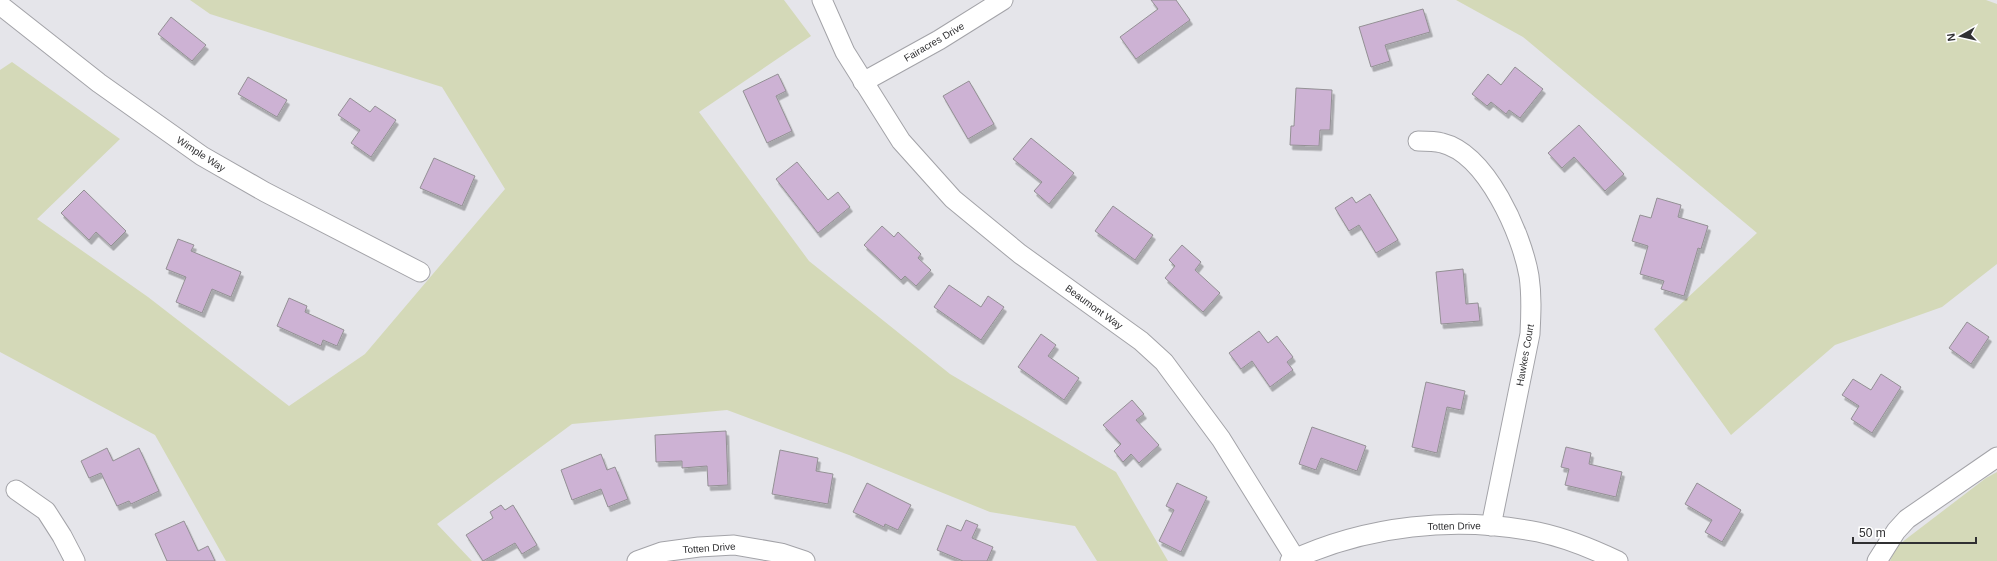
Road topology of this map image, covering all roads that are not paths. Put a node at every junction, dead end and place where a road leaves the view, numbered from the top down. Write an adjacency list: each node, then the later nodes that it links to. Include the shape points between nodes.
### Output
1 (822, 0): 4 (street, Beaumont Way, via 845,52)
2 (1003, 0): 4 (street, Fairacres Drive, via 939,40)
3 (0, 5): 6 (street, Wimple Way, via 99,83 202,156 265,192)
4 (863, 82): 10 (street, Beaumont Way, via 901,141 953,199 1020,254 1141,341 1164,362 1221,439)
5 (1418, 141): 9 (street, Hawkes Court, via 1443,143 1459,151 1479,168 1510,217 1521,242 1529,275 1532,303 1530,334)
6 (420, 272)
7 (1997, 458): 15 (street, via 1907,519)
8 (16, 490): 11 (street, via 46,511)
9 (1491, 526): 10 (street, Totten Drive, via 1450,524 1394,529 1352,538); 14 (street, Totten Drive, via 1540,532 1588,547)
10 (1292, 560)
11 (75, 561)
12 (637, 561): 13 (street, Totten Drive, via 662,552 734,545 781,553)
13 (805, 561)
14 (1618, 561)
15 (1877, 561)

